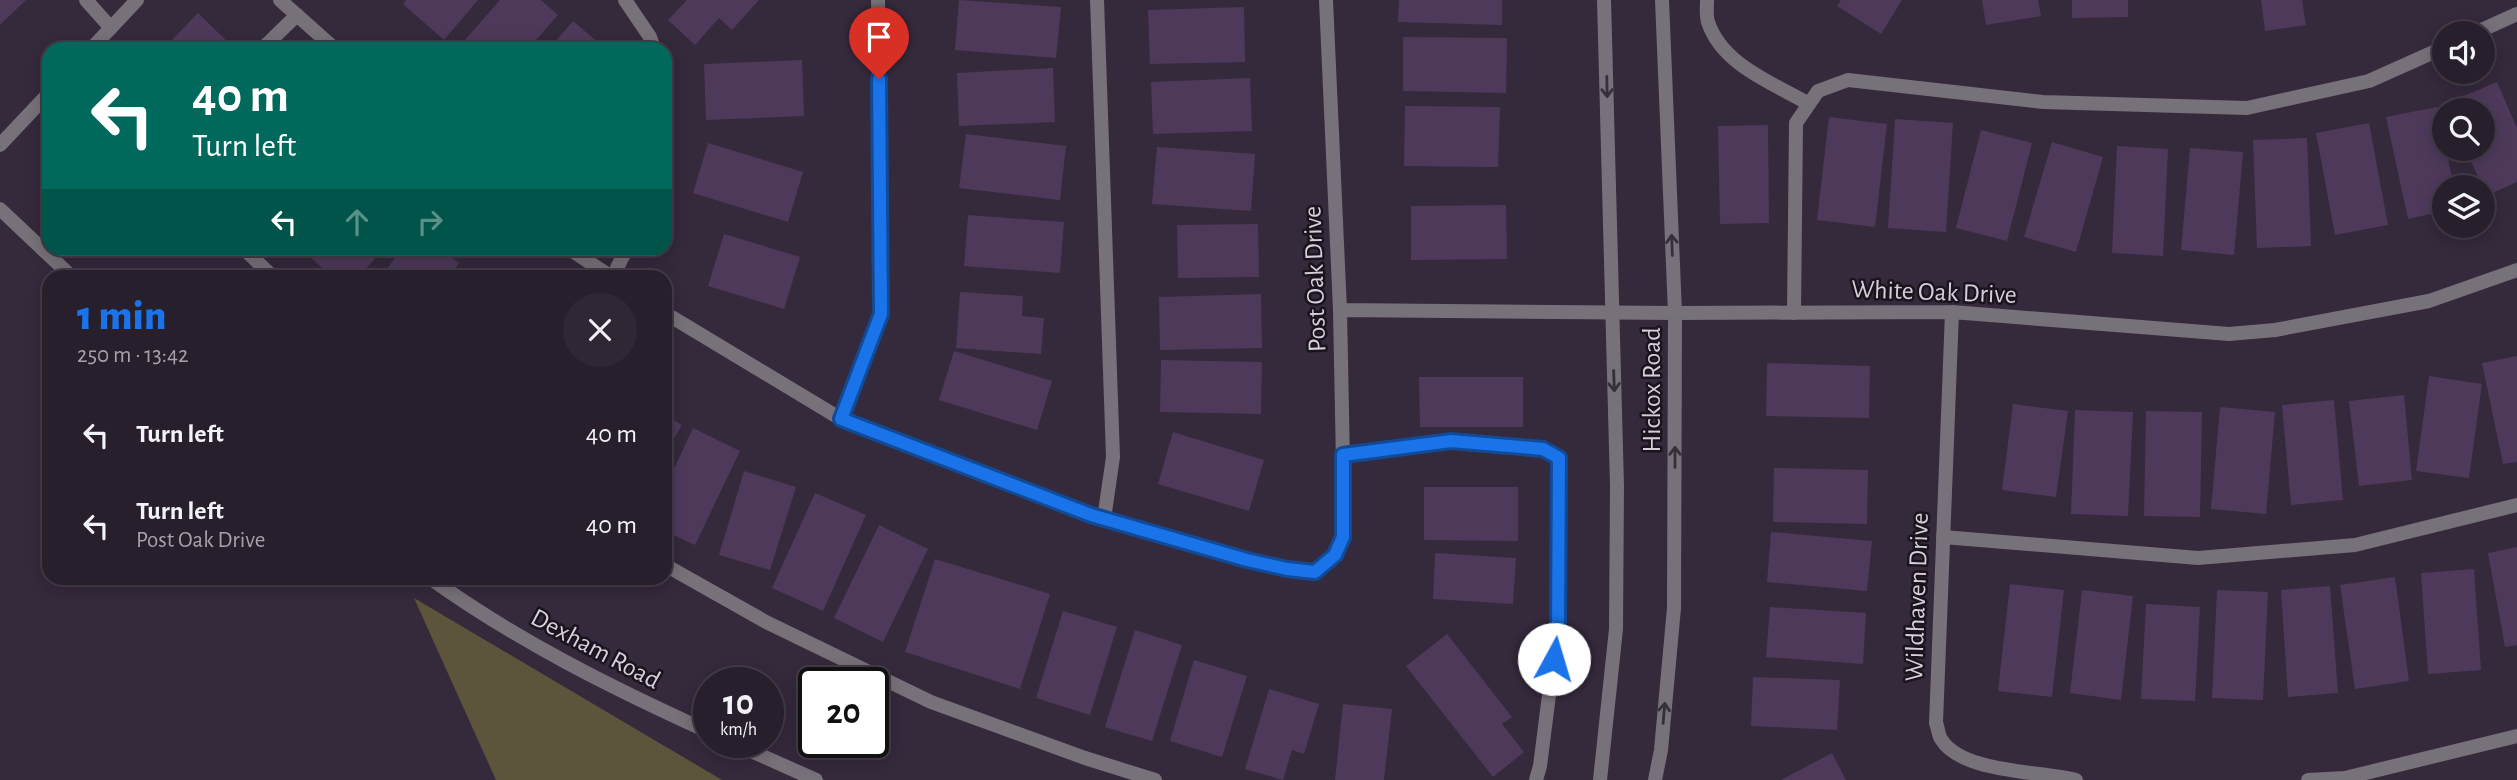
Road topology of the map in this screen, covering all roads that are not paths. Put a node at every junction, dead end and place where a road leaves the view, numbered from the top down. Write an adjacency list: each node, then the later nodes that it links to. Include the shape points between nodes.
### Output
1 (86, 0): 14 (street)
2 (137, 0): 14 (street)
3 (281, 0): 12 (street)
4 (625, 0): 18 (street)
5 (878, 0): 38 (street, via 881,314)
6 (1097, 0): 41 (street, via 1113,457)
7 (1326, 0): 32 (street, Post Oak Drive)
8 (1604, 0): 34 (street, Hickox Road, one-way to 34)
9 (1662, 0): 35 (street, Hickox Road, one-way to 9)
10 (1707, 0): 21 (street, via 1707,21 1725,53)
11 (2517, 14): 13 (street)
12 (297, 15): 16 (street); 17 (street)
13 (2495, 24)
14 (111, 28): 15 (street)
15 (98, 42)
16 (269, 42)
17 (327, 42)
18 (652, 42)
19 (2432, 53): 21 (street, via 2369,81 2247,108 2043,102 1847,80 1818,91)
20 (42, 100): 22 (street)
21 (1809, 104): 36 (street, via 1796,123)
22 (0, 145)
23 (0, 209): 24 (street)
24 (42, 249)
25 (50, 256): 28 (street)
26 (251, 256): 29 (street)
27 (580, 256): 30 (street)
28 (65, 270)
29 (266, 270)
30 (602, 270)
31 (2517, 270): 33 (street, White Oak Drive, via 2429,301 2275,330 2229,334)
32 (1340, 310): 34 (street, White Oak Drive); 39 (street, Post Oak Drive)
33 (1952, 312): 36 (street, White Oak Drive); 42 (street, Wildhaven Drive)
34 (1612, 313): 35 (street, White Oak Drive); 51 (street, Hickox Road, one-way to 51, via 1616,629)
35 (1675, 313): 36 (street, White Oak Drive); 52 (street, Hickox Road, one-way to 35, via 1674,608)
36 (1794, 313)
37 (672, 317): 38 (street)
38 (841, 419): 41 (street)
39 (1343, 455): 41 (street, Post Oak Drive, via 1343,537 1335,555 1315,572 1247,560); 50 (street, via 1451,441 1543,449 1559,458 1558,632)
40 (2517, 505): 42 (street, via 2355,545 2198,558)
41 (1104, 519)
42 (1943, 537): 53 (street, Wildhaven Drive, via 1936,723 1941,739 1958,755 1982,764)
43 (672, 569): 49 (street, via 766,622 931,702)
44 (440, 585): 45 (street, Dexham Road, via 539,648)
45 (693, 725)
46 (2517, 736): 54 (street, via 2345,778)
47 (767, 758): 48 (street)
48 (816, 780)
49 (1155, 780)
50 (1536, 780)
51 (1600, 780)
52 (1655, 780)
53 (2076, 780)
54 (2308, 780)

